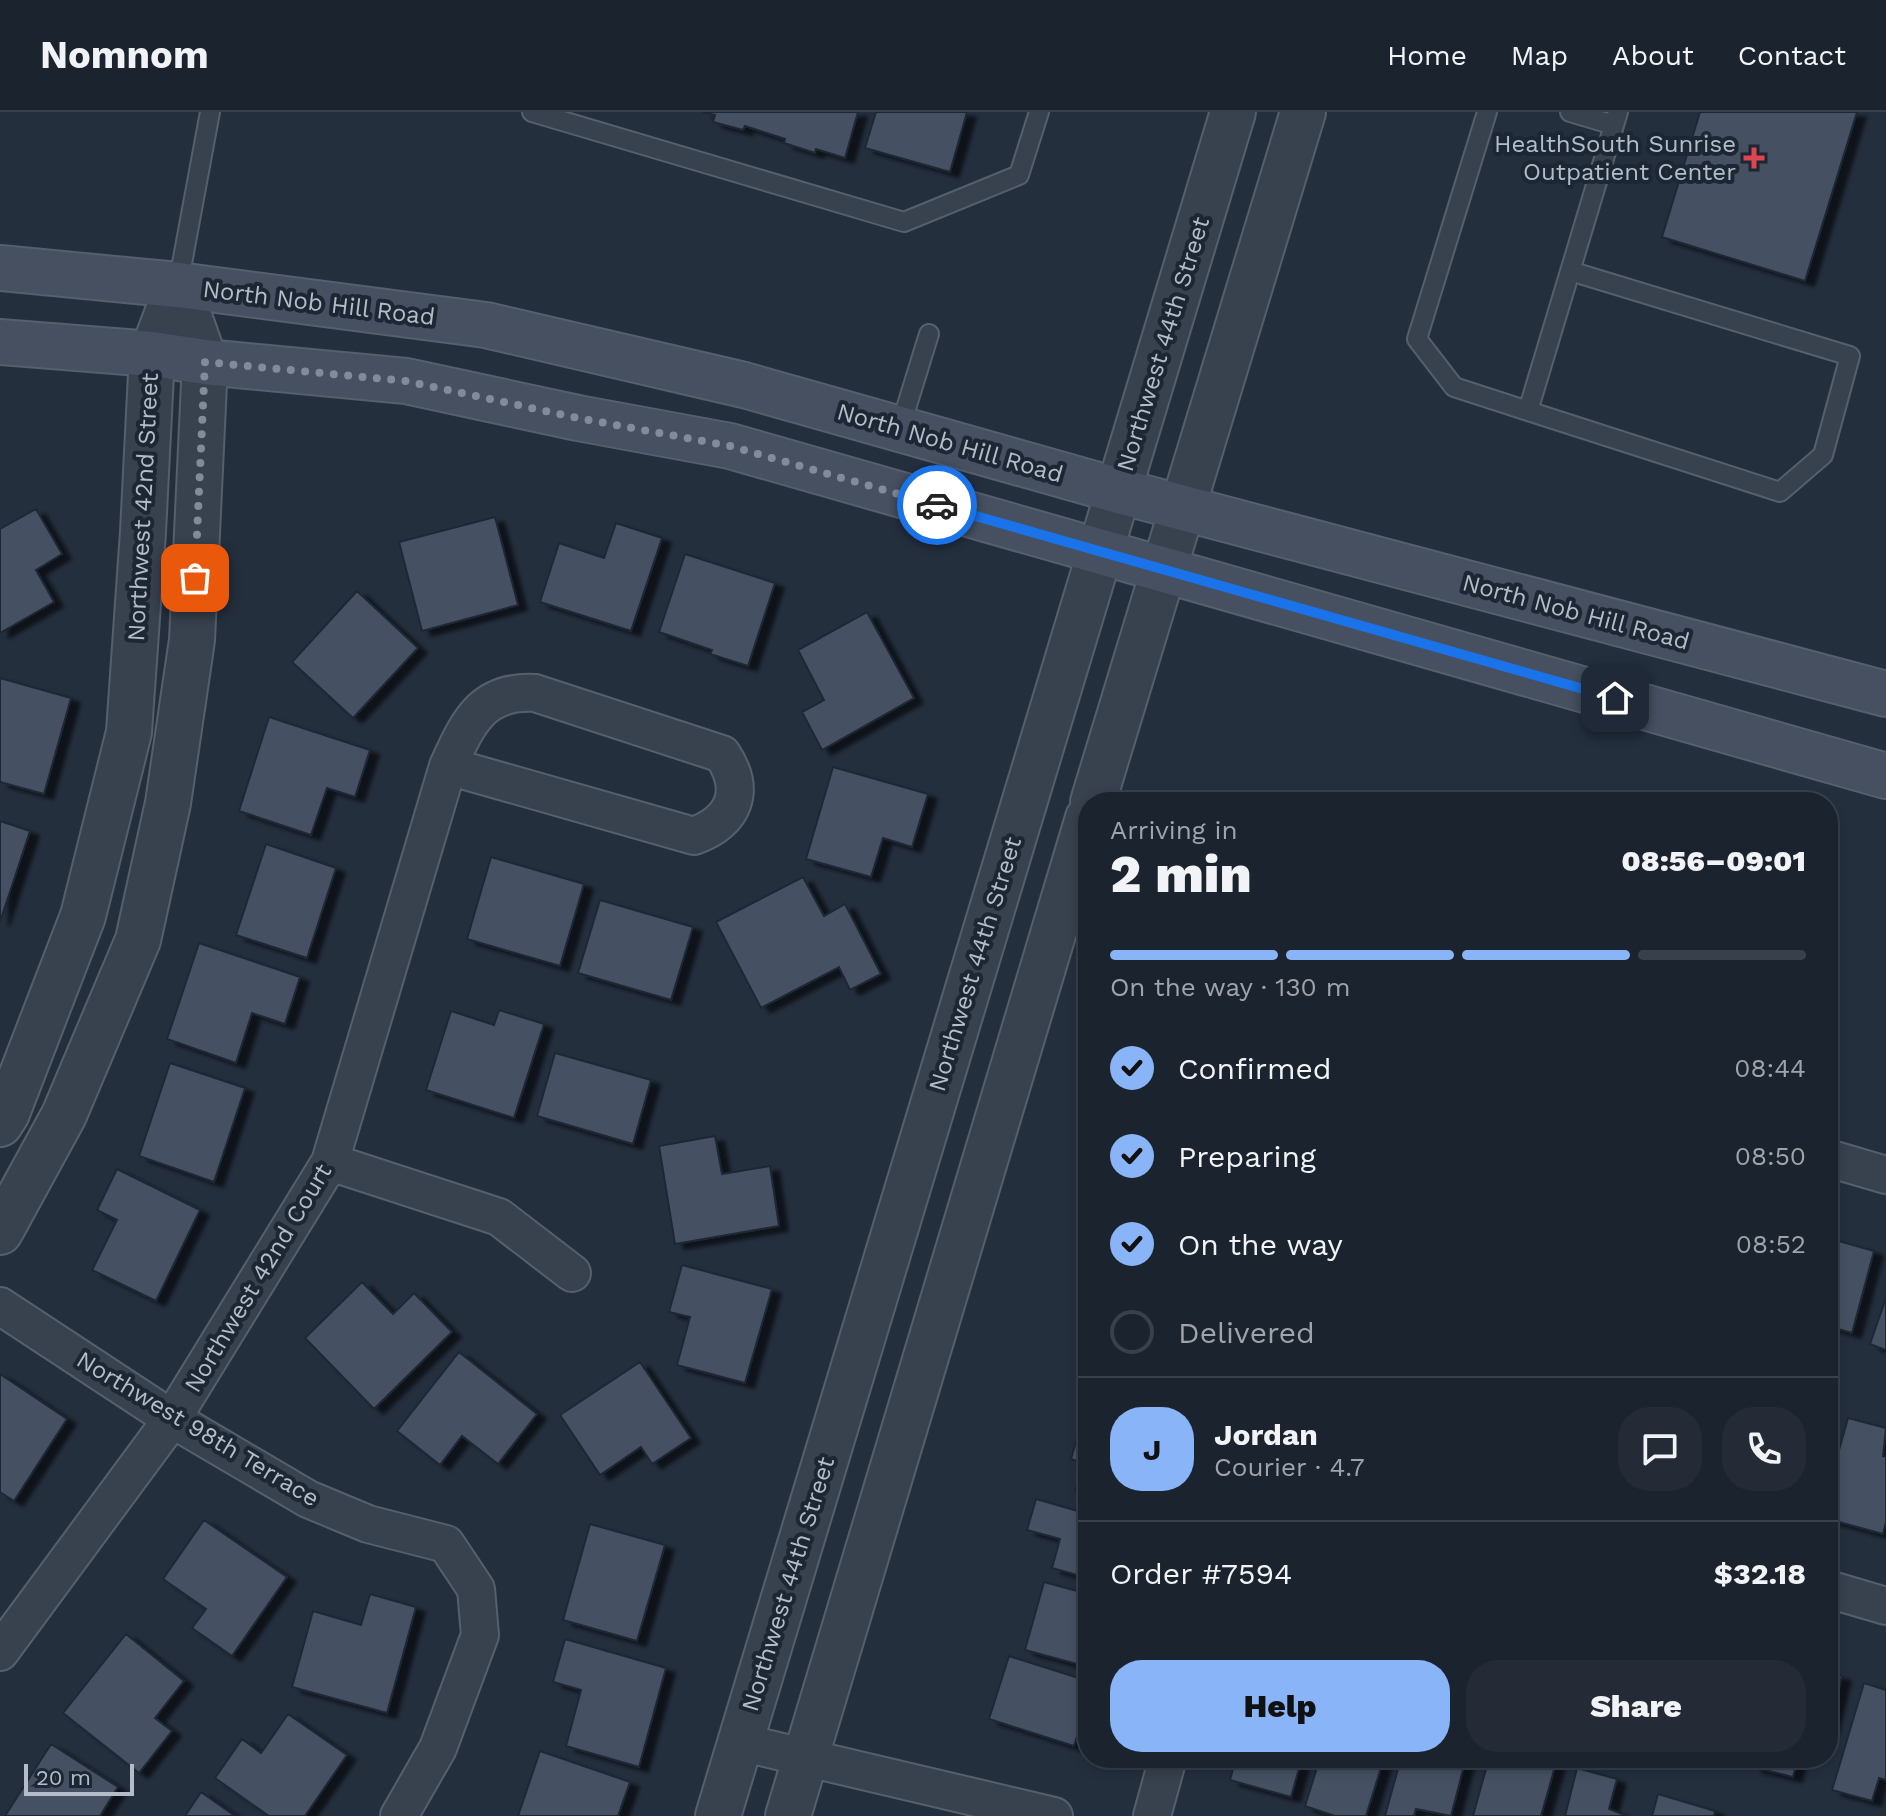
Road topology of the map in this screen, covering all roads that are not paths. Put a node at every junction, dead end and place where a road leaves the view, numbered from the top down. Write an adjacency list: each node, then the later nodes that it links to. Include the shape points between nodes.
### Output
1 (210, 112): 11 (lane)
2 (532, 112): 3 (lane, via 904,222 1019,175)
3 (1039, 112)
4 (1233, 112): 18 (street, Northwest 44th Street)
5 (1303, 112): 19 (street)
6 (1487, 112): 16 (lane, via 1417,339 1454,387)
7 (1570, 112): 8 (lane)
8 (1616, 118): 10 (lane)
9 (0, 268): 11 (main road, North Nob Hill Road)
10 (1570, 271): 16 (lane); 16 (lane, via 1850,356 1823,455 1780,492)
11 (178, 285): 14 (street, Northwest 42nd Street); 15 (street); 17 (main road, North Nob Hill Road, via 486,325 744,385)
12 (929, 334): 17 (lane)
13 (0, 342): 14 (main road)
14 (152, 354): 15 (main road); 27 (street, Northwest 42nd Street, via 129,732 83,916)
15 (205, 362): 20 (main road, via 406,381 730,446); 31 (street, via 192,640 168,803 138,940 64,1115)
16 (1528, 411)
17 (900, 428): 18 (main road, North Nob Hill Road)
18 (1119, 491): 19 (main road, North Nob Hill Road); 20 (street, Northwest 44th Street)
19 (1182, 507): 21 (street); 22 (main road, North Nob Hill Road)
20 (1100, 552): 21 (main road); 38 (street, Northwest 44th Street)
21 (1163, 568): 24 (main road); 25 (street)
22 (1886, 694)
23 (448, 766): 23 (street, Northwest 42nd Court, via 694,836 720,823 732,805 735,779 722,754 535,693 515,692 474,716); 29 (street, Northwest 42nd Court)
24 (1886, 776)
25 (1096, 792)
26 (1078, 851): 39 (street)
27 (0, 1124)
28 (1838, 1161): 30 (street)
29 (330, 1162): 32 (street, via 499,1217); 34 (street, Northwest 42nd Court)
30 (1886, 1175)
31 (0, 1232)
32 (572, 1273)
33 (0, 1306): 34 (street, Northwest 98th Terrace)
34 (172, 1419): 37 (street, Northwest 42nd Court); 41 (street, Northwest 98th Terrace, via 308,1499 368,1524 446,1544 476,1589 480,1635 438,1748)
35 (1838, 1592): 36 (street)
36 (1886, 1606)
37 (0, 1652)
38 (740, 1742): 39 (street); 42 (street, Northwest 44th Street)
39 (805, 1759): 43 (street); 44 (street)
40 (1165, 1768): 45 (street)
41 (399, 1816)
42 (718, 1816)
43 (788, 1816)
44 (1054, 1816)
45 (1152, 1816)

